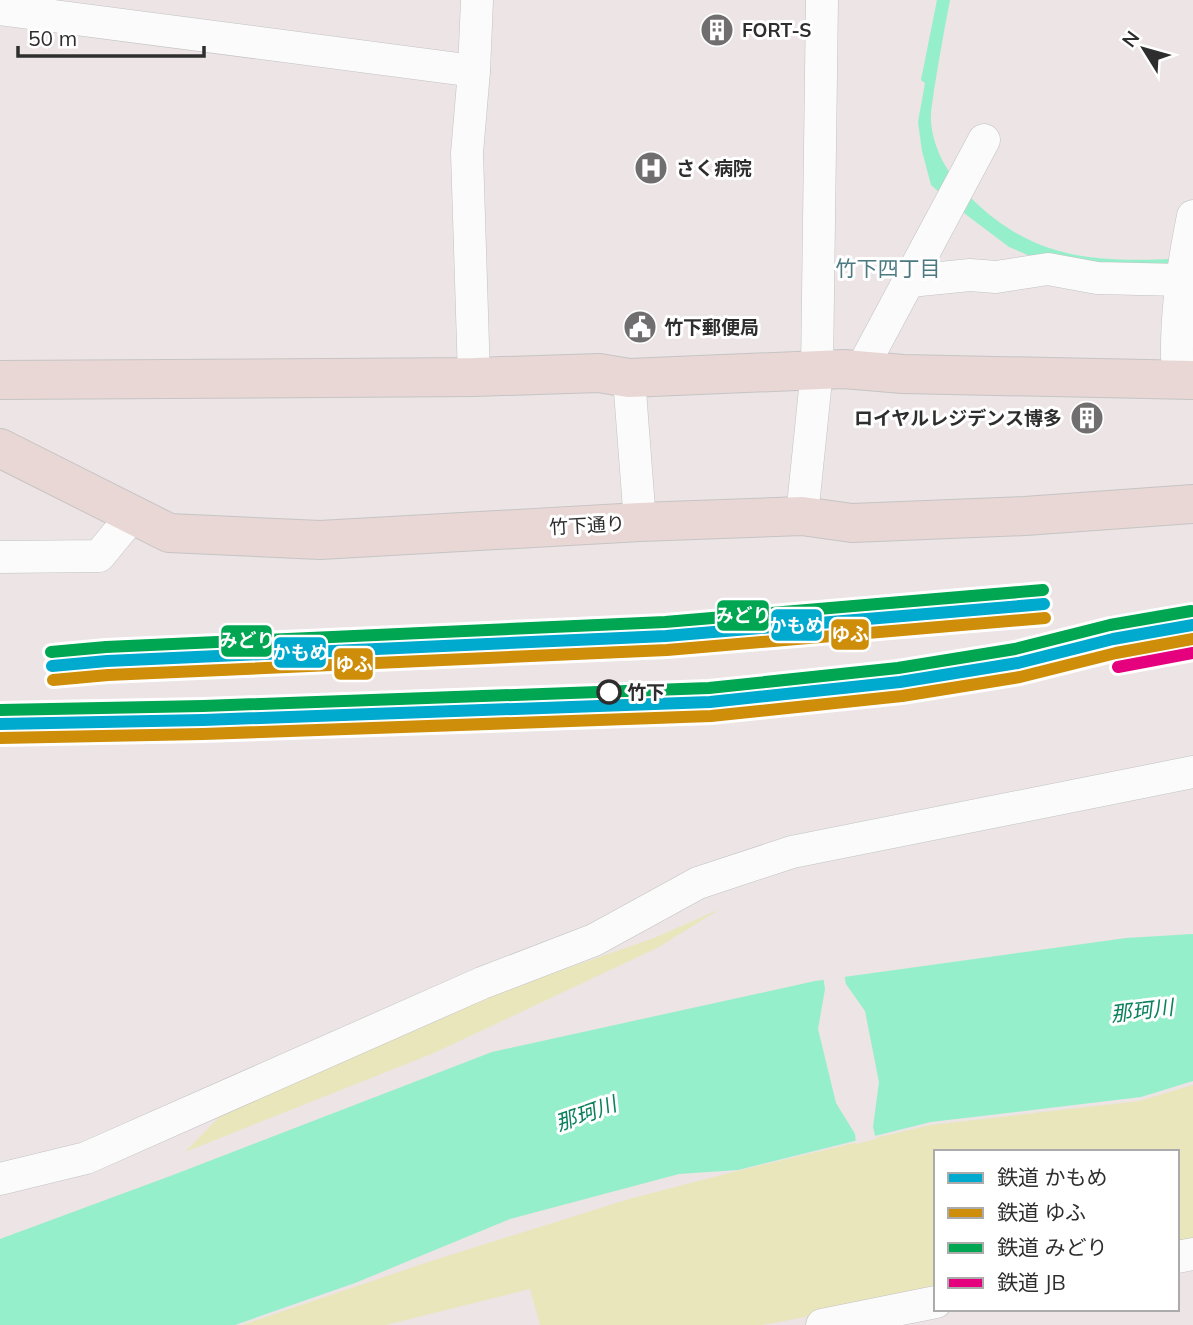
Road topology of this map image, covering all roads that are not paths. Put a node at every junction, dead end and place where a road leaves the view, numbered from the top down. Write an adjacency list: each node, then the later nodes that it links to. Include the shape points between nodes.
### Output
1 (477, 0): 4 (street)
2 (822, 0): 9 (street)
3 (0, 9): 4 (street)
4 (474, 71): 11 (street, via 467,153)
5 (984, 140): 8 (street)
6 (1193, 216): 7 (street)
7 (1187, 279): 8 (street, via 1097,278 1048,269); 14 (street, via 1175,344)
8 (910, 281): 10 (street)
9 (817, 370): 10 (main road); 12 (main road); 18 (street)
10 (861, 370): 14 (main road)
11 (474, 377): 12 (main road, via 599,373); 13 (main road)
12 (629, 378): 19 (street)
13 (0, 380)
14 (1185, 380)
15 (0, 448): 17 (main road, 竹下通り)
16 (1193, 504): 18 (main road, 竹下通り, via 852,523)
17 (132, 516): 19 (main road, 竹下通り, via 169,533 320,540); 20 (street, via 99,556)
18 (802, 516): 19 (main road, 竹下通り)
19 (640, 522)
20 (0, 557)
21 (1193, 772): 22 (street, via 792,852 698,883 594,940 482,984 98,1152)
22 (0, 1179)
23 (934, 1303): 24 (street)
24 (875, 1319): 25 (street)
25 (822, 1325)

